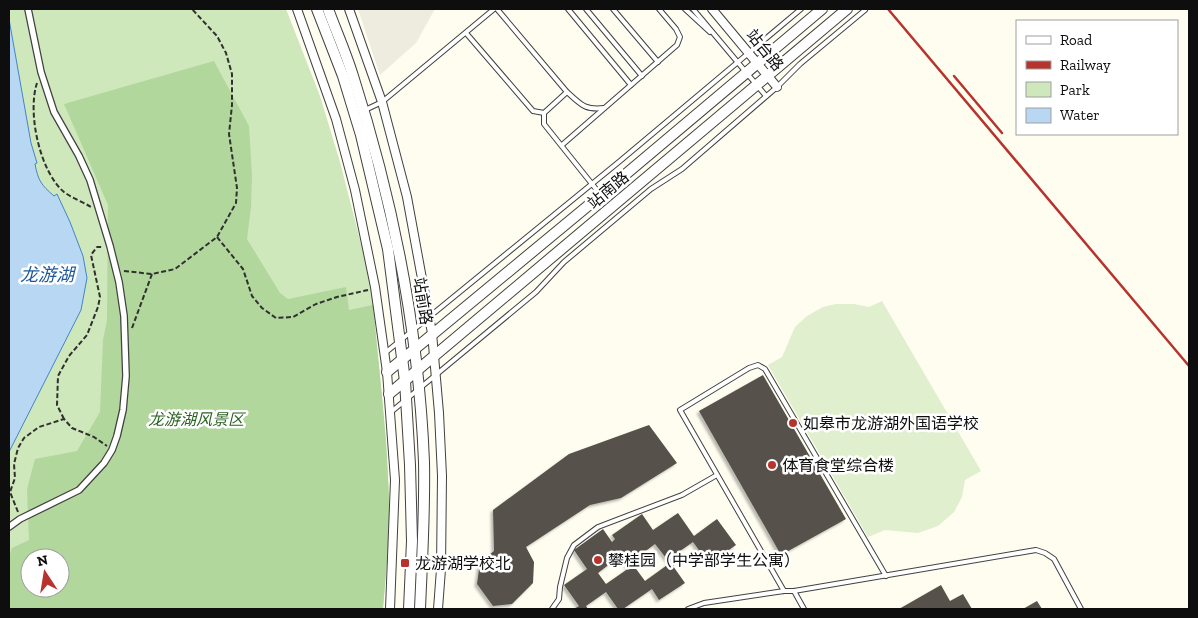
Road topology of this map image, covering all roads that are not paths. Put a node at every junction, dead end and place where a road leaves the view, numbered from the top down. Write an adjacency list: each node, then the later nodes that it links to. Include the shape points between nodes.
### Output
1 (28, 9): 56 (street, via 41,72 54,112 80,156 110,246 124,316 126,376 117,436 112,450 93,478 79,490)
2 (297, 9): 44 (street, via 338,128 355,190)
3 (316, 9): 42 (street, 站前路, via 343,76 365,152 388,249)
4 (328, 9): 34 (street, 站前路)
5 (349, 9): 32 (street)
6 (496, 9): 18 (lane); 30 (lane)
7 (568, 9): 28 (lane)
8 (586, 9): 26 (lane)
9 (613, 9): 21 (lane)
10 (659, 9): 21 (lane, via 680,37 677,45)
11 (685, 9): 19 (lane)
12 (693, 9): 19 (lane)
13 (712, 9): 20 (street, 站台路)
14 (801, 9): 20 (lane)
15 (822, 9): 23 (street, 站南路)
16 (847, 9): 25 (street, 站南路)
17 (865, 10): 29 (lane)
18 (466, 32): 32 (lane); 35 (lane, via 533,111)
19 (721, 42): 22 (lane)
20 (749, 52): 22 (lane); 23 (street, 站台路)
21 (658, 62): 26 (lane)
22 (738, 62): 24 (lane); 37 (lane)
23 (758, 63): 24 (street, 站南路); 25 (street, 站台路)
24 (746, 72): 27 (lane); 38 (street, 站南路)
25 (768, 75): 27 (street, 站南路); 29 (street, 站台路)
26 (642, 76): 28 (lane)
27 (756, 84): 31 (lane); 45 (street, 站南路)
28 (631, 85): 33 (lane)
29 (777, 86): 31 (lane)
30 (567, 92): 33 (lane, via 589,109); 35 (lane)
31 (766, 96): 49 (lane, via 682,169 651,189 564,262 536,292)
32 (382, 102): 34 (lane); 39 (street, via 407,196)
33 (604, 108): 36 (lane)
34 (364, 111): 40 (street, 站前路, via 396,237)
35 (544, 113): 36 (lane, via 544,124)
36 (562, 144): 37 (lane)
37 (592, 182): 38 (lane); 39 (lane)
38 (601, 195): 41 (street, 站南路)
39 (429, 316): 40 (lane); 41 (street)
40 (412, 330): 42 (lane); 43 (street, 站前路)
41 (432, 333): 43 (street, 站南路); 45 (street)
42 (400, 341): 44 (lane); 46 (street, 站前路)
43 (415, 348): 46 (street, 站南路); 47 (street, 站前路)
44 (385, 353): 48 (street)
45 (434, 357): 47 (street, 站南路); 49 (street)
46 (402, 359): 48 (street, 站南路); 50 (street, 站前路)
47 (417, 371): 50 (street, 站南路); 51 (street, 站前路)
48 (387, 372): 52 (street)
49 (436, 375): 51 (lane); 63 (street, via 442,476)
50 (405, 381): 52 (street, 站南路); 53 (street, 站前路)
51 (418, 389): 53 (lane); 62 (street, 站前路, via 424,462)
52 (389, 394): 54 (street)
53 (406, 400): 54 (lane); 61 (street, 站前路, via 412,541)
54 (391, 412): 60 (street, via 395,480)
55 (717, 476): 57 (lane, via 680,410 758,365 765,369); 58 (lane); 64 (lane, via 682,495 598,527 574,544 565,567 559,599)
56 (9, 527)
57 (886, 576): 59 (lane); 67 (lane, via 1036,550 1054,560)
58 (784, 591): 59 (lane); 65 (lane, via 704,603)
59 (794, 591): 66 (lane)
60 (390, 609)
61 (409, 609)
62 (420, 609)
63 (438, 609)
64 (552, 609)
65 (688, 609)
66 (804, 609)
67 (1081, 609)

